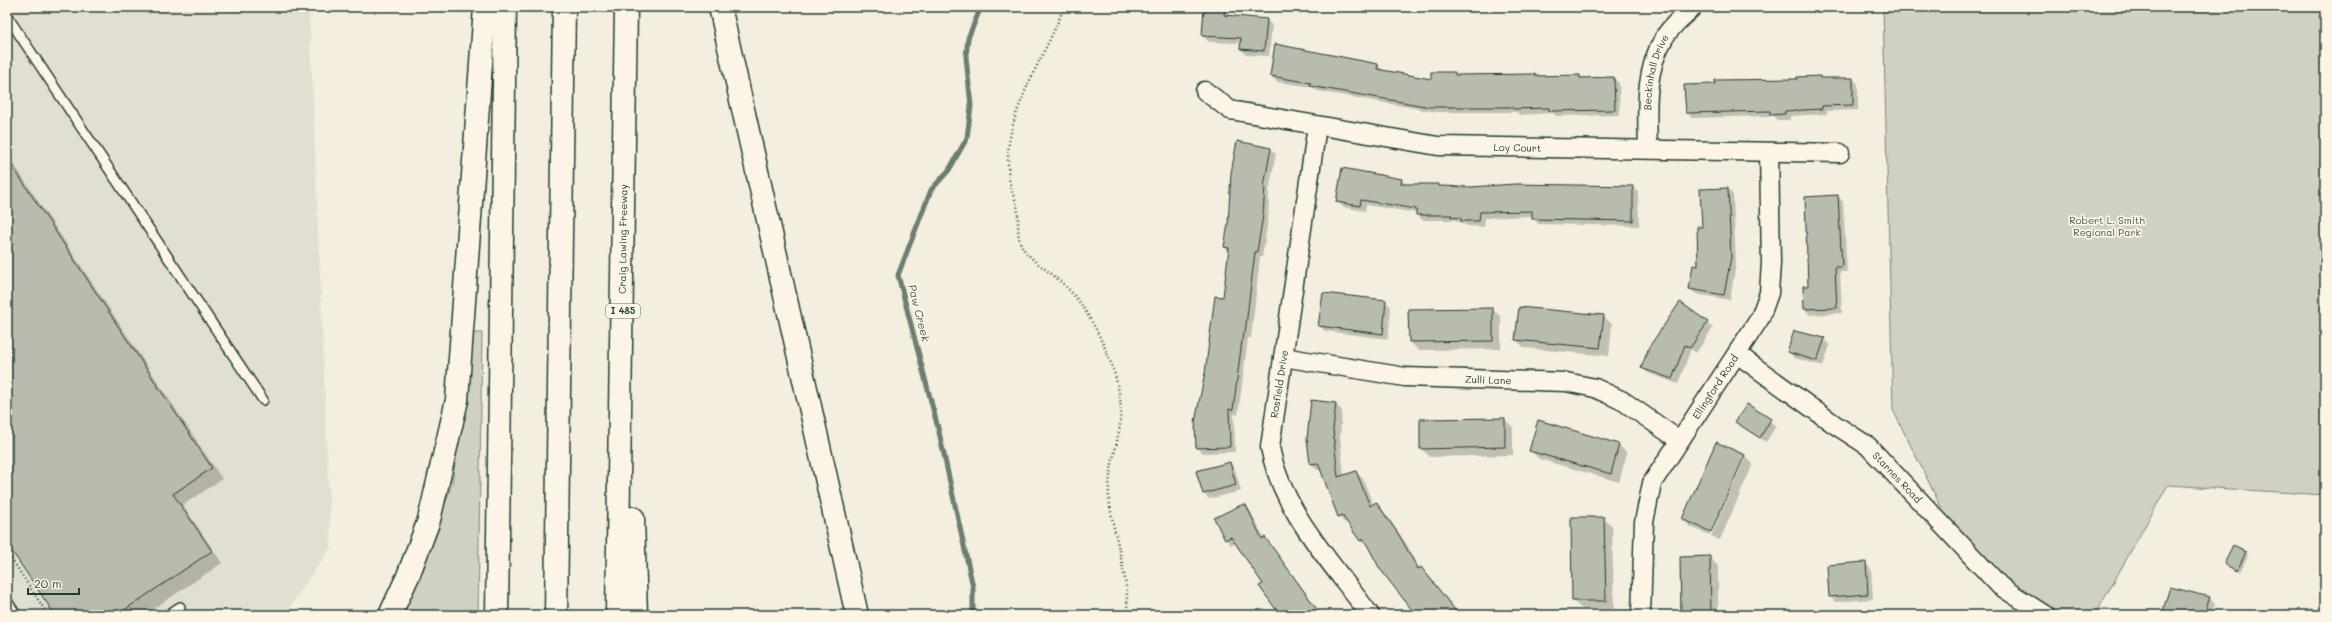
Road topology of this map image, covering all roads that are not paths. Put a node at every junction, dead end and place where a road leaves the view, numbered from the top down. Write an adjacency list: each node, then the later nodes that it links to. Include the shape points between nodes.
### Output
1 (485, 7): 22 (highway, via 457,400 429,520)
2 (505, 7): 23 (highway)
3 (564, 7): 24 (highway)
4 (626, 7): 13 (highway, Craig Lawing Freeway / I 485)
5 (720, 7): 27 (highway)
6 (1693, 7): 10 (street, Beckinhall Drive, via 1664,37 1649,77)
7 (7, 16): 16 (lane)
8 (1205, 91): 9 (street, Loy Court, via 1230,110)
9 (1317, 126): 10 (street, Loy Court, via 1438,146); 15 (street, Rosfield Drive)
10 (1648, 148): 11 (street, Loy Court)
11 (1769, 152): 12 (street, Loy Court); 14 (street, Ellingford Road, via 1769,293 1760,318)
12 (1840, 153)
13 (623, 277): 25 (highway, Craig Lawing Freeway / I 485); 26 (highway)
14 (1737, 354): 17 (street, Ellingford Road); 30 (street, Starnes Road, via 1868,446 2000,586)
15 (1283, 357): 17 (street, Zulli Lane, via 1405,377 1566,382 1595,388 1623,401); 28 (street, Rosfield Drive, via 1271,428 1273,466 1292,510)
16 (263, 400)
17 (1679, 440): 29 (street, Ellingford Road, via 1652,483 1646,501)
18 (7, 601): 20 (lane)
19 (180, 607): 21 (lane)
20 (16, 615)
21 (168, 615)
22 (390, 615)
23 (497, 615)
24 (556, 615)
25 (617, 615)
26 (636, 615)
27 (857, 615)
28 (1370, 615)
29 (1641, 615)
30 (2044, 615)

